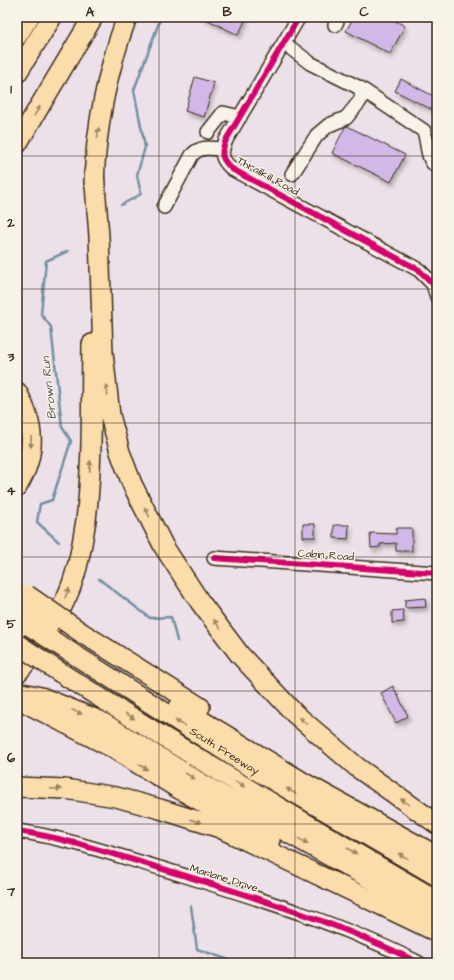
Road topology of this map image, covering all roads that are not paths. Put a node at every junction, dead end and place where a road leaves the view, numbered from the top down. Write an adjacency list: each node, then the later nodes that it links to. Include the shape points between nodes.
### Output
1 (29, 17): 6 (highway)
2 (52, 17): 8 (highway)
3 (93, 17): 12 (highway, one-way to 3)
4 (127, 17): 15 (highway, one-way to 4, via 104,92)
5 (299, 17): 7 (street)
6 (17, 36)
7 (284, 43): 9 (street, via 310,63); 10 (street)
8 (17, 73)
9 (360, 88): 14 (street, via 424,131 430,159); 16 (street, via 360,101 346,118 329,125 317,135)
10 (240, 117): 11 (street, via 223,113); 13 (street)
11 (208, 132)
12 (17, 144)
13 (222, 149): 17 (street, via 196,150); 18 (street, Thrailkill Road, via 222,155 232,169 419,270 433,284)
14 (437, 167)
15 (94, 172): 27 (highway, one-way to 15, via 50,629 68,594 81,551 89,498); 33 (highway, one-way to 15, via 358,768 295,714 240,655 200,602 164,547 132,484 110,415 103,354)
16 (292, 174)
17 (164, 207)
18 (437, 297)
19 (17, 392): 20 (highway, one-way to 20, via 25,409 32,445 26,468)
20 (17, 487)
21 (214, 558): 22 (street, Cabin Road)
22 (437, 573)
23 (20, 603): 24 (highway, South Freeway, bridge)
24 (74, 641): 35 (highway, via 256,742); 36 (highway, via 306,784); 37 (highway, South Freeway, one-way to 24, via 244,763)
25 (17, 644): 28 (highway, South Freeway, bridge)
26 (17, 650): 28 (highway, bridge)
27 (17, 673)
28 (61, 673): 38 (highway, South Freeway, one-way to 38, via 304,823)
29 (17, 692): 31 (highway)
30 (17, 700): 31 (highway)
31 (39, 702): 39 (highway, one-way to 39, via 179,789); 40 (highway, one-way to 40, via 100,721 243,808)
32 (17, 787): 39 (highway, one-way to 39, via 65,789 116,797 220,828)
33 (437, 824)
34 (17, 830): 42 (street, Marlane Drive, via 92,848 302,913)
35 (437, 852)
36 (437, 856)
37 (437, 876)
38 (437, 901)
39 (391, 909): 41 (highway)
40 (437, 914)
41 (437, 932)
42 (419, 963)

